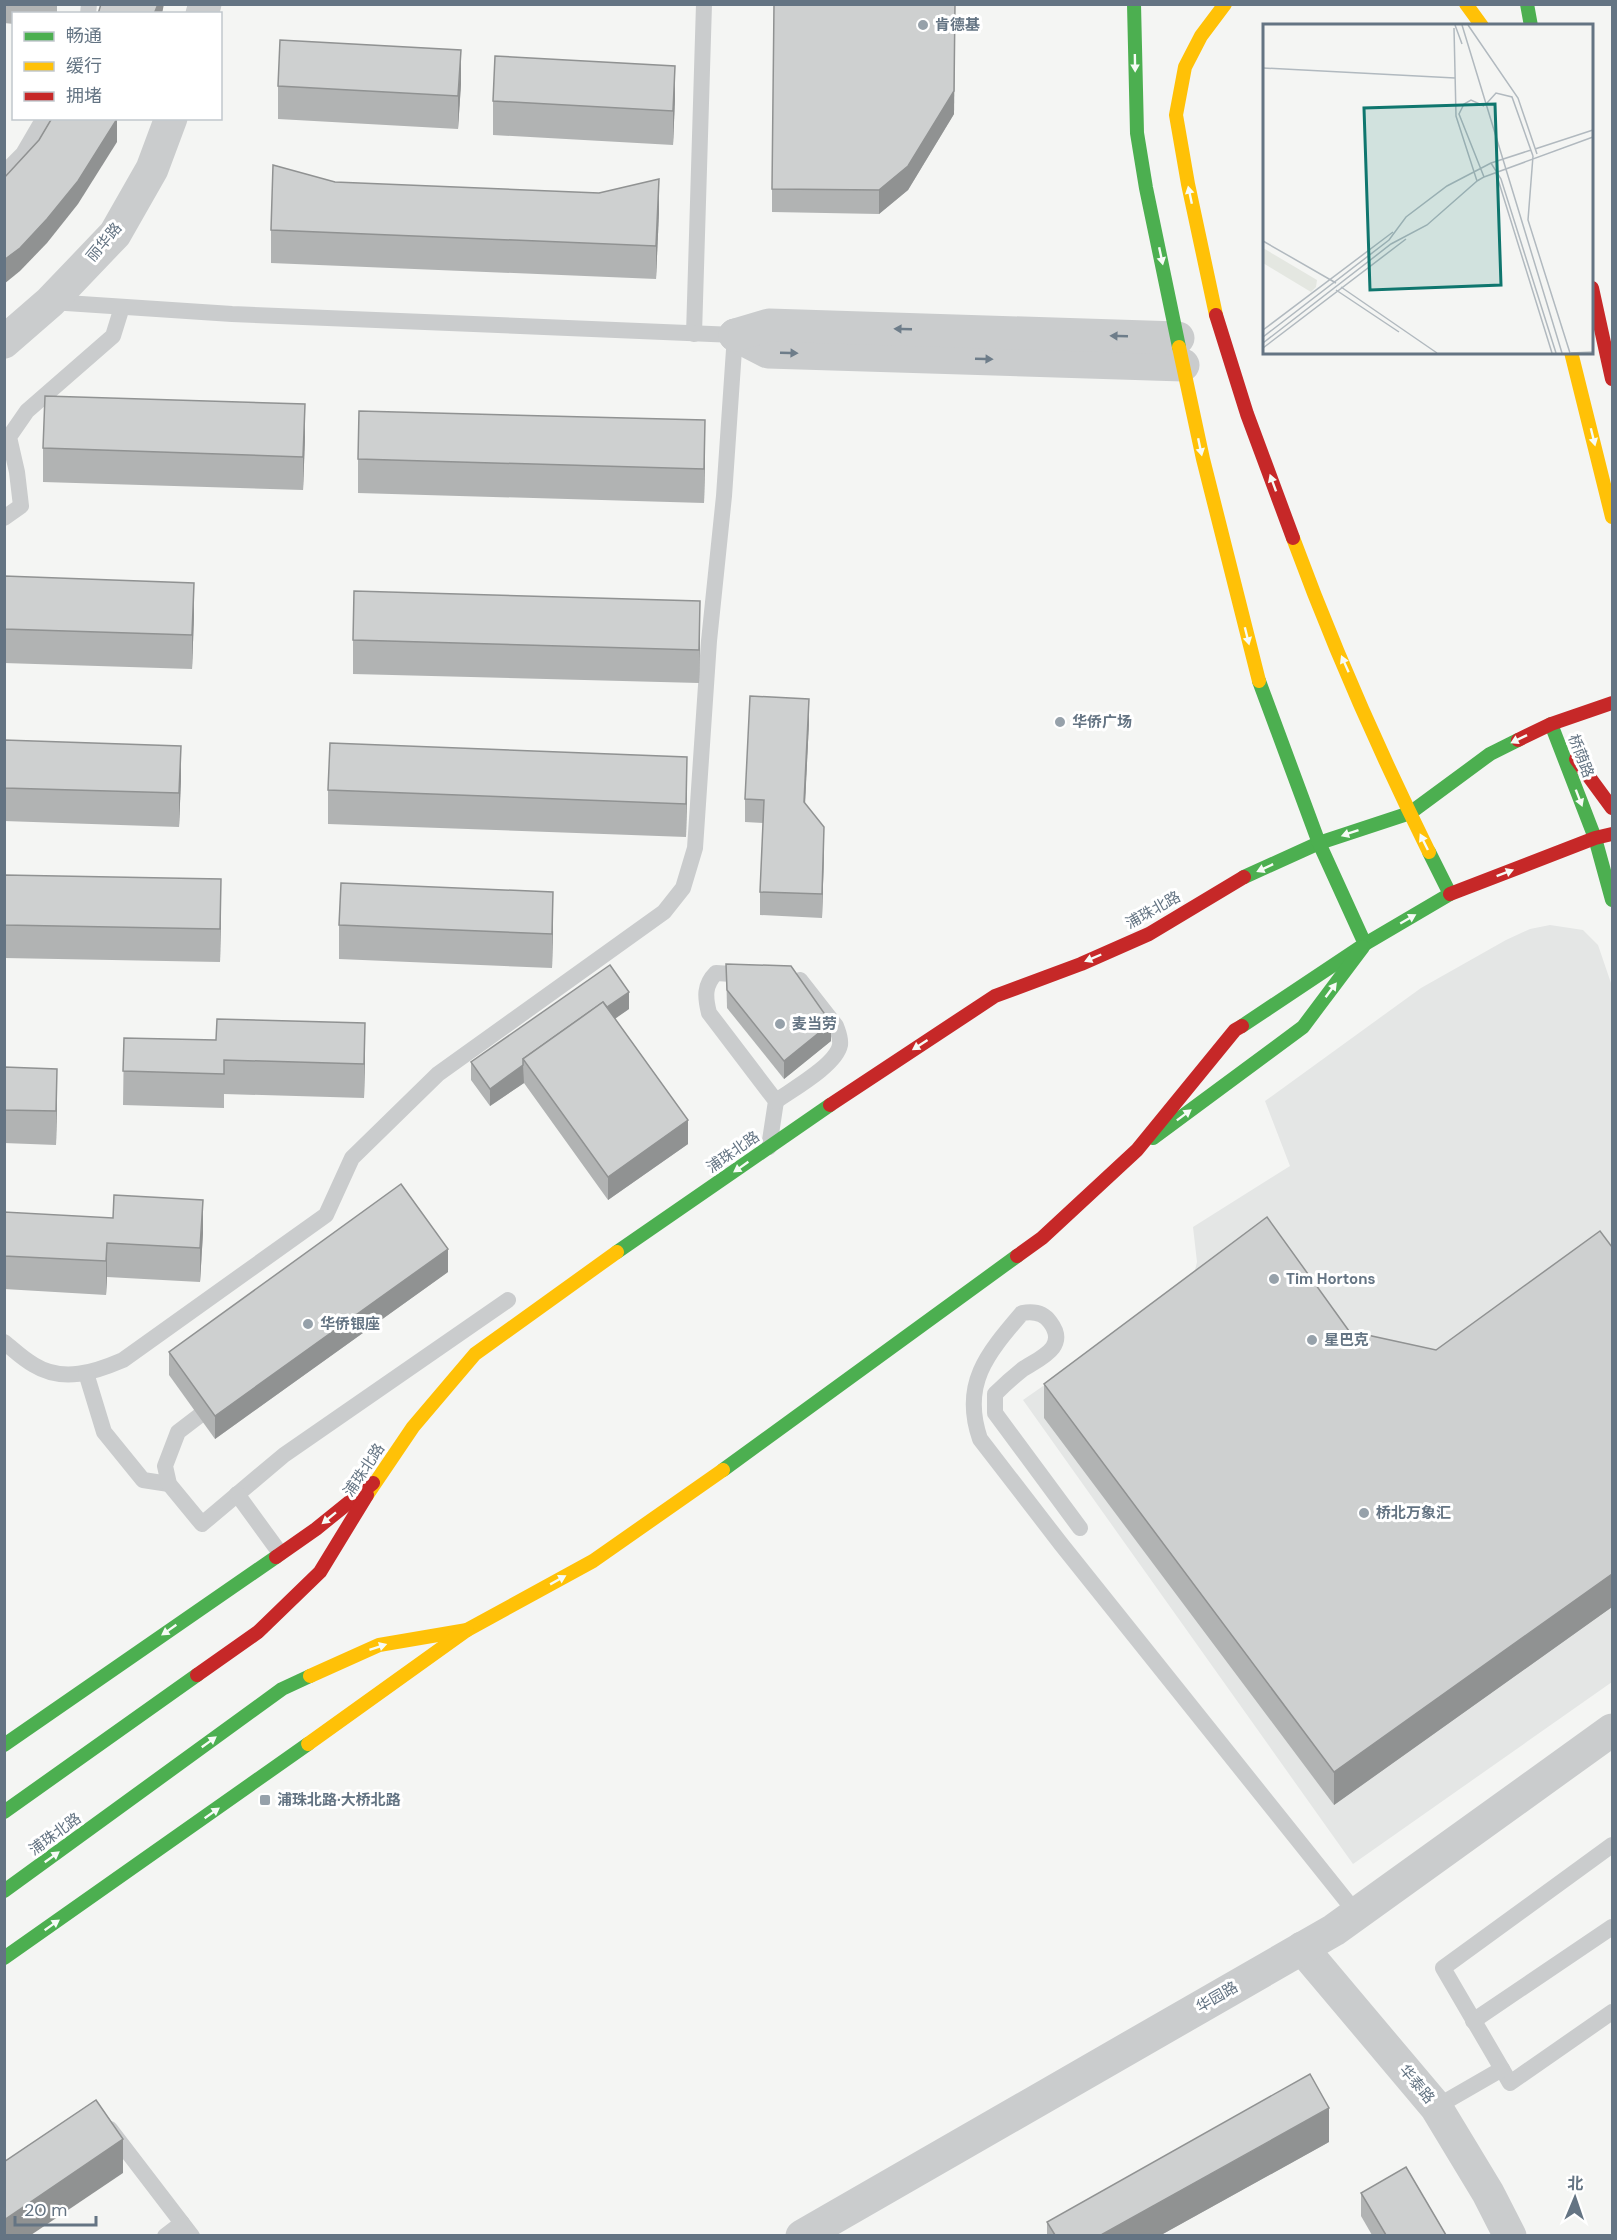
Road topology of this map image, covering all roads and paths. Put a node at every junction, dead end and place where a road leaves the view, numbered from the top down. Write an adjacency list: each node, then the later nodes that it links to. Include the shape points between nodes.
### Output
1 (704, 4): 16 (lane)
2 (1134, 4): 19 (main road, one-way to 19, via 1137,133)
3 (1226, 4): 27 (main road, one-way to 3, via 1315,597 1215,311 1176,115 1185,67 1201,36)
4 (1466, 4): 7 (main road)
5 (1477, 4): 8 (main road)
6 (1527, 4): 9 (main road)
7 (1481, 24)
8 (1482, 24)
9 (1532, 24)
10 (43, 120): 12 (lane, via 23,154)
11 (170, 120): 14 (street, 丽华路, via 152,169 115,234)
12 (4, 173)
13 (1593, 292): 21 (main road)
14 (50, 302): 15 (lane); 18 (street, 丽华路)
15 (122, 307): 16 (lane); 23 (lane, via 113,336 27,411 9,437 21,506)
16 (694, 334): 17 (lane)
17 (735, 335): 19 (street, via 769,325); 41 (lane, via 695,848 683,888 664,912 438,1074 352,1158 326,1215 123,1360)
18 (4, 342)
19 (1180, 351): 30 (main road, one-way to 30, via 1257,676)
20 (1571, 354): 22 (main road, one-way to 22)
21 (1612, 377)
22 (1612, 517)
23 (4, 518)
24 (1612, 703): 25 (main road, 浦珠北路)
25 (1551, 724): 26 (main road, 桥荫路); 27 (main road, 浦珠北路, one-way to 27, via 1490,754); 29 (main road, 桥荫路, one-way to 29)
26 (1612, 808)
27 (1410, 813): 30 (main road, 浦珠北路, one-way to 30); 31 (main road, one-way to 27)
28 (1612, 834): 29 (main road, 浦珠北路)
29 (1595, 838): 31 (main road, 浦珠北路, one-way to 29); 32 (main road, 桥荫路)
30 (1318, 843): 33 (main road); 37 (main road, 浦珠北路, one-way to 37, via 1238,880 1149,934 996,996)
31 (1450, 894): 33 (main road, 浦珠北路, one-way to 31)
32 (1612, 900)
33 (1365, 944): 38 (main road, one-way to 33, via 1303,1027); 38 (main road, 浦珠北路, via 1235,1030)
34 (761, 976): 36 (lane, via 716,974 708,980 707,1004)
35 (783, 977): 36 (lane, via 800,981 836,1026 840,1045 832,1061)
36 (776, 1101): 37 (lane)
37 (769, 1147): 43 (main road, 浦珠北路, one-way to 43, via 475,1354 413,1428)
38 (1137, 1150): 48 (main road, 浦珠北路, one-way to 38, via 593,1561 726,1468 1042,1238)
39 (508, 1300): 45 (lane, via 284,1455)
40 (4, 1342): 41 (lane, via 49,1372)
41 (86, 1373): 44 (lane, via 104,1432 143,1480)
42 (212, 1406): 44 (lane, via 178,1432 165,1466)
43 (375, 1482): 47 (main road, one-way to 47); 51 (main road, 浦珠北路, via 320,1572 258,1632)
44 (169, 1484): 45 (lane, via 202,1524)
45 (237, 1494): 47 (lane)
46 (1080, 1528): 54 (lane, via 995,1413 995,1394 1033,1362 1049,1354 1056,1341 1055,1328 1047,1316 1032,1311 1022,1313 992,1348 973,1389 973,1419 980,1439)
47 (280, 1553): 50 (main road, one-way to 50)
48 (467, 1630): 53 (main road, 浦珠北路, one-way to 48, via 282,1689 379,1645); 57 (main road, one-way to 48)
49 (1612, 1730): 54 (street, 华园路)
50 (4, 1745)
51 (4, 1812)
52 (1612, 1845): 59 (lane, via 1443,1968)
53 (4, 1891)
54 (1357, 1914): 56 (street, 华园路)
55 (1612, 1927): 59 (lane)
56 (1302, 1948): 61 (street, 华泰路); 65 (street, 华园路)
57 (4, 1958)
58 (1612, 2012): 60 (lane, via 1510,2083)
59 (1473, 2021): 60 (lane)
60 (1502, 2069): 61 (lane)
61 (1436, 2107): 66 (street, 华泰路)
62 (99, 2114): 63 (lane)
63 (187, 2229): 64 (lane)
64 (165, 2235)
65 (802, 2235)
66 (1510, 2235)

